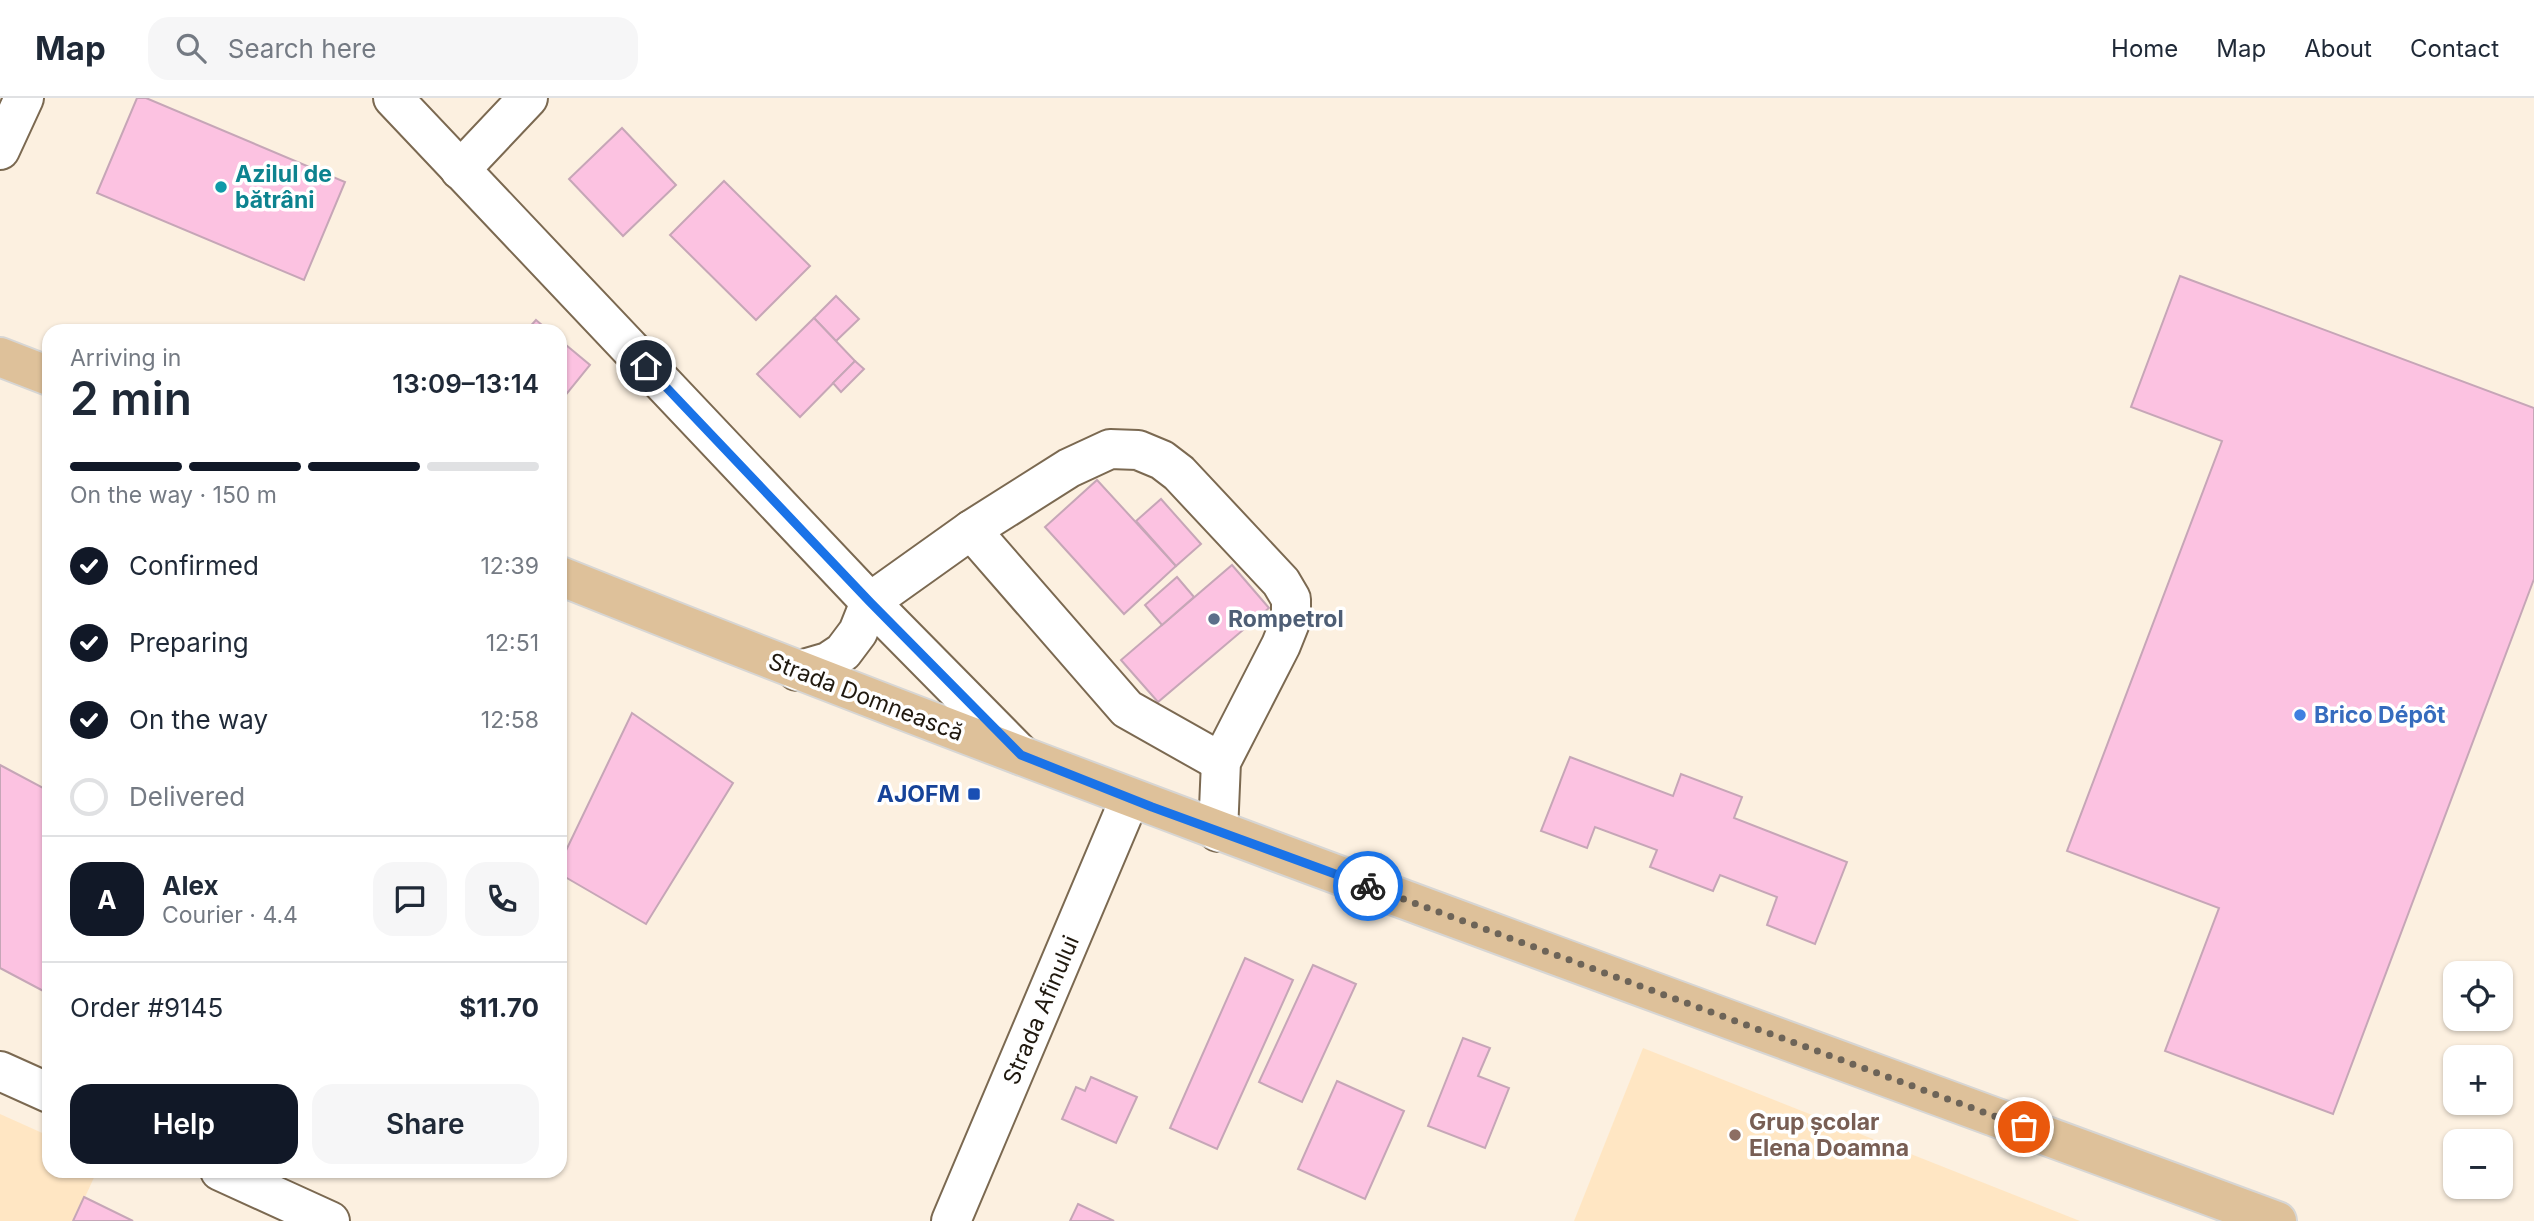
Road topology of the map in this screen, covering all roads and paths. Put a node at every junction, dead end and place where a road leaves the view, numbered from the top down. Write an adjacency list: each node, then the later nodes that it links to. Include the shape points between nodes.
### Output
1 (24, 98): 4 (street)
2 (393, 98): 5 (street)
3 (528, 98): 5 (street)
4 (0, 150)
5 (460, 170): 10 (street)
6 (0, 357): 7 (main road)
7 (42, 373)
8 (971, 530): 10 (street); 13 (street, via 1127,709); 13 (street, via 1069,468 1110,449 1138,450 1179,473 1281,582 1291,599 1291,620 1281,645)
9 (567, 579): 11 (main road, Strada Domnească)
10 (870, 602): 11 (street, via 858,632 843,652 828,662); 12 (street)
11 (797, 671): 12 (main road, Strada Domnească)
12 (1021, 755): 14 (main road, Strada Domnească)
13 (1221, 762): 15 (street)
14 (1130, 798): 15 (main road, Strada Domnească); 20 (street, Strada Afinului)
15 (1218, 832): 21 (main road, Strada Domnească)
16 (0, 1071): 17 (street)
17 (42, 1090)
18 (235, 1178): 19 (street)
19 (330, 1221)
20 (951, 1221)
21 (2277, 1221)

